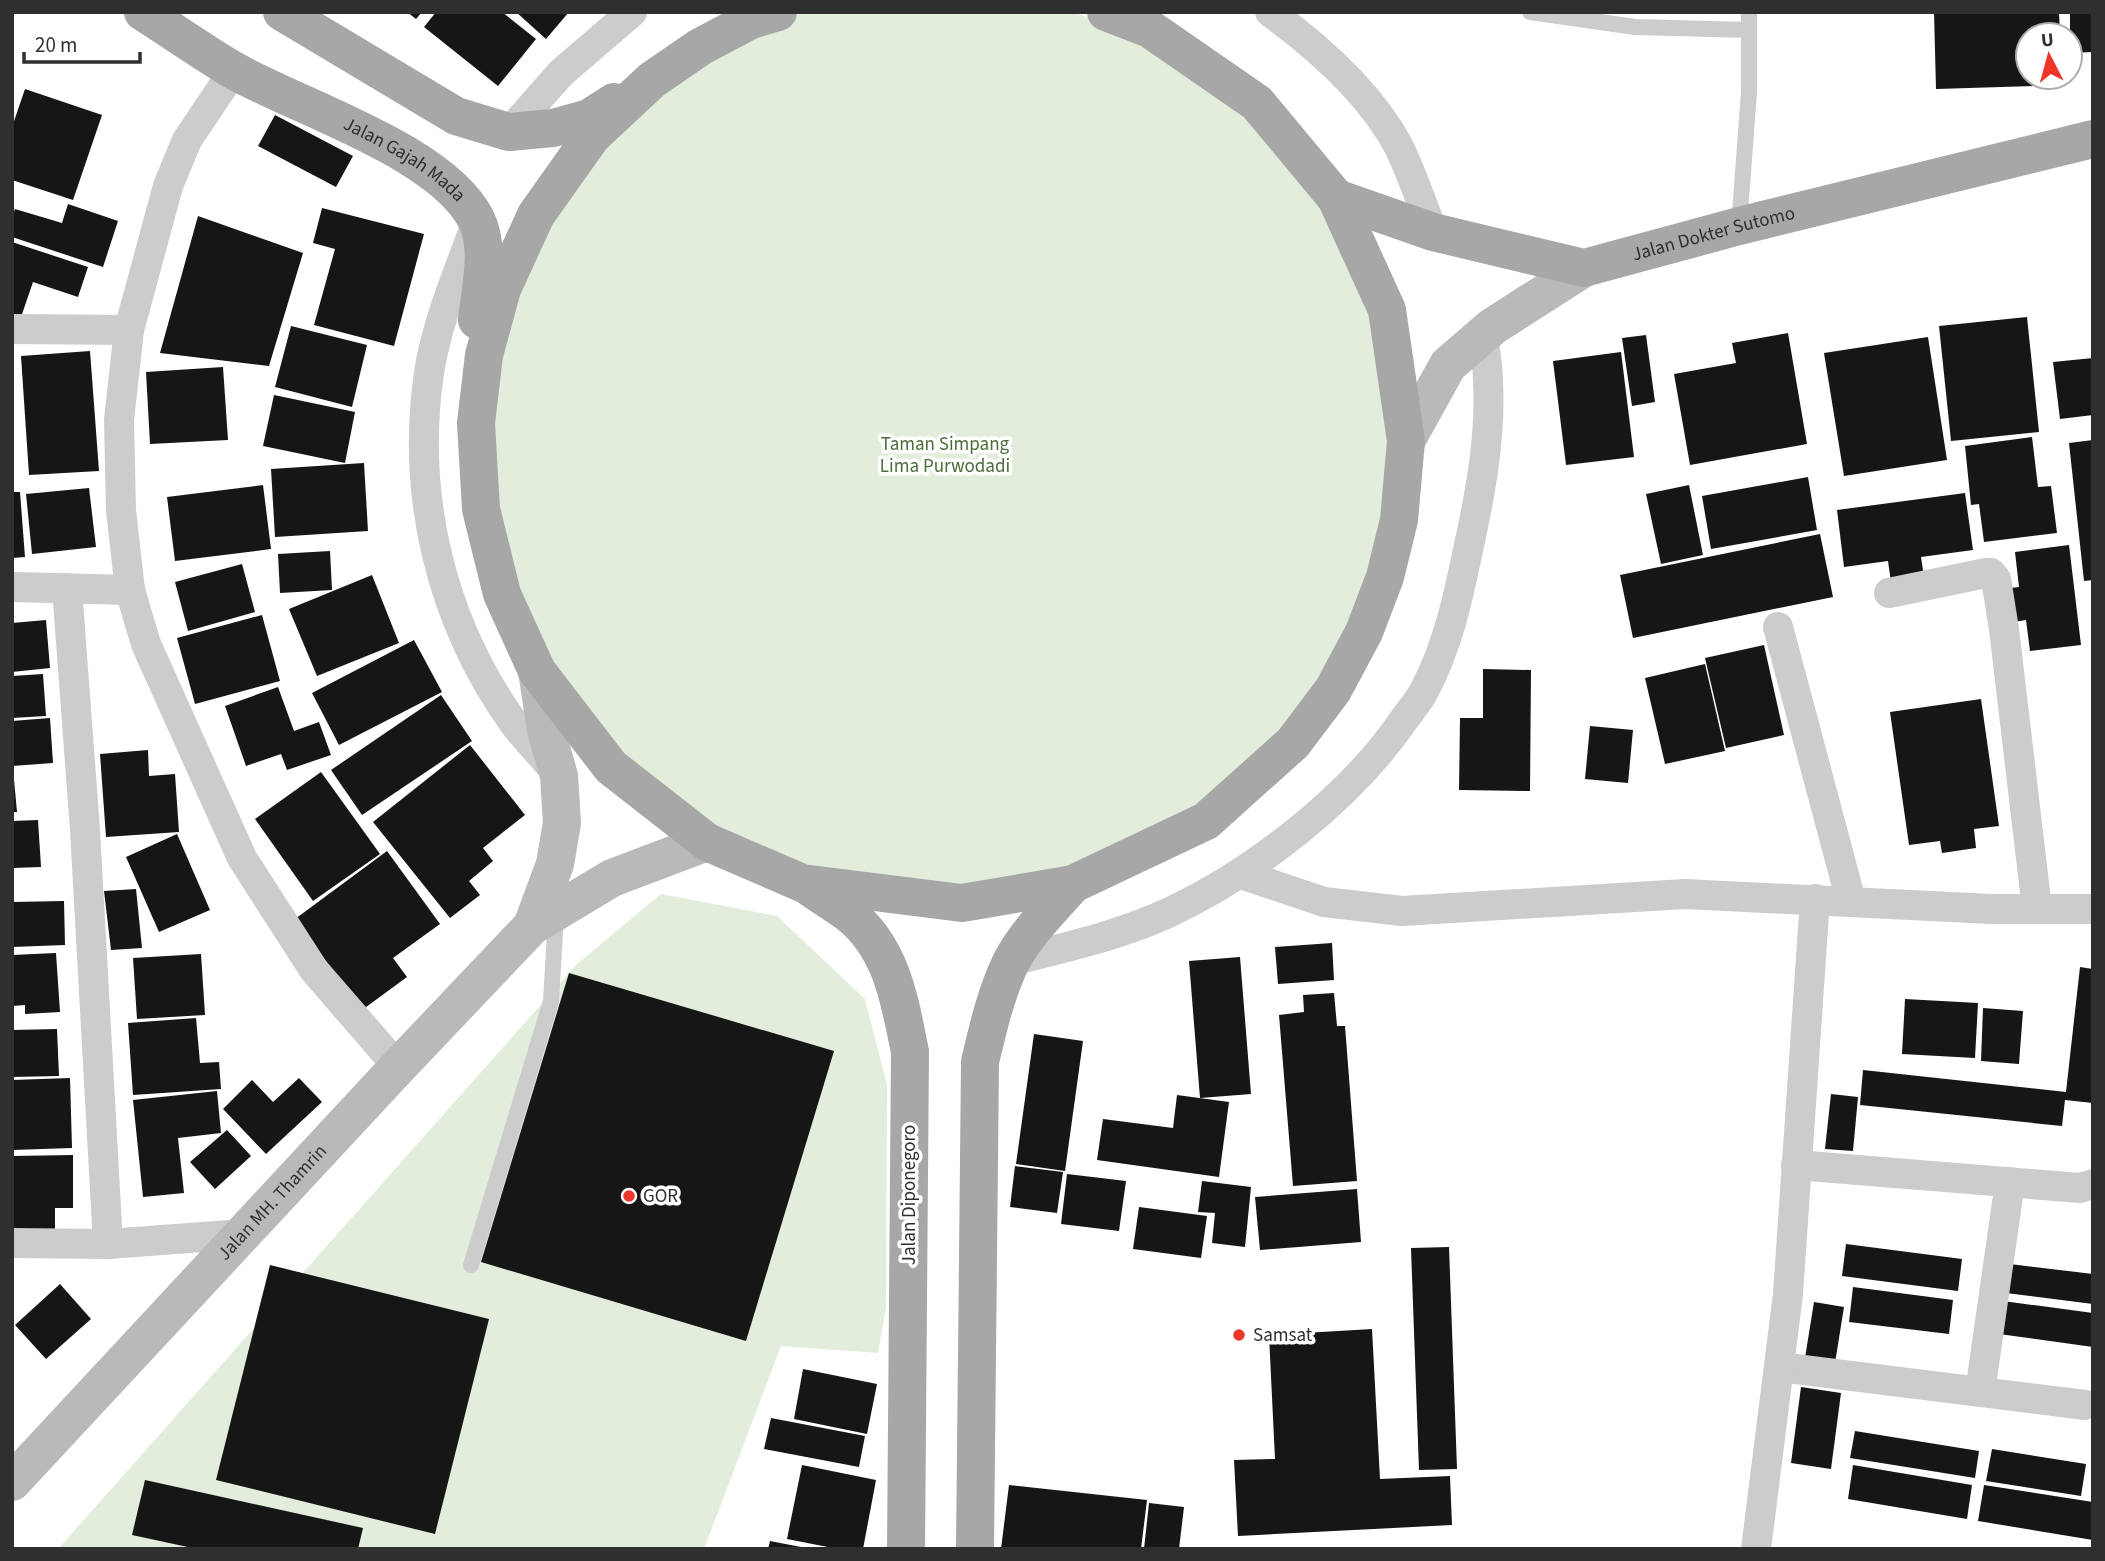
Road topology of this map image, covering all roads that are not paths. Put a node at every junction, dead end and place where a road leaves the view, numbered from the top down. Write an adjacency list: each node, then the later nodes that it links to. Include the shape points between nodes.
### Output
1 (143, 12): 12 (main road, Jalan Gajah Mada)
2 (282, 12): 13 (main road, via 456,116)
3 (632, 12): 13 (street, via 561,73)
4 (1106, 12): 9 (main road)
5 (1270, 12): 18 (street, via 1361,92 1398,146)
6 (1530, 12): 10 (lane, via 1634,27)
7 (1749, 12): 10 (lane)
8 (767, 15): 11 (main road)
9 (1135, 21): 15 (main road, via 1257,103)
10 (1749, 30): 17 (lane)
11 (699, 47): 13 (main road, via 589,118 553,128); 23 (main road, via 652,80 592,136 536,215 502,289 484,355)
12 (234, 70): 16 (main road, Jalan Gajah Mada, via 414,158 464,200); 21 (street, via 187,140 173,174)
13 (509, 132)
14 (2093, 139): 17 (main road, Jalan Dokter Sutomo)
15 (1336, 198): 18 (main road, Jalan Dokter Sutomo); 24 (main road, via 1387,310)
16 (477, 221): 23 (main road, Jalan Gajah Mada, via 484,247 476,328); 31 (street, via 447,301 429,373 424,446 429,519 446,591 475,659 513,722)
17 (1739, 226): 19 (main road, Jalan Dokter Sutomo)
18 (1433, 232): 19 (main road, Jalan Dokter Sutomo)
19 (1584, 268): 22 (main road)
20 (12, 329): 21 (street)
21 (129, 330): 27 (street, via 119,420 121,510)
22 (1483, 335): 24 (main road, via 1448,365); 33 (street, via 1488,383 1486,448 1478,500 1452,622 1424,691 1385,748 1357,778)
23 (476, 423): 30 (main road, via 481,509 502,594)
24 (1406, 441): 35 (main road, via 1399,520 1385,577 1364,632 1333,690 1293,743 1206,821)
25 (12, 587): 26 (street)
26 (67, 588): 27 (street); 48 (street)
27 (130, 590): 42 (street, via 146,644 242,858 314,970)
28 (1889, 593): 38 (street, via 1986,573 1996,579)
29 (1778, 627): 37 (street)
30 (537, 671): 31 (main road, via 545,730); 32 (main road, via 611,767)
31 (559, 776): 40 (main road, via 562,823)
32 (707, 842): 34 (main road); 40 (main road, via 612,878)
33 (1241, 874): 36 (street, via 1324,902 1402,911 1685,894); 41 (street, via 1168,913 1112,934)
34 (802, 883): 35 (main road, via 962,903); 54 (main road, Jalan Diponegoro, via 851,915 884,954 910,1052)
35 (1073, 884): 41 (main road, via 1040,920)
36 (1815, 899): 37 (street); 43 (street)
37 (1851, 901): 38 (street)
38 (2037, 909): 39 (street)
39 (2093, 909)
40 (544, 918): 42 (main road, Jalan MH. Thamrin); 49 (lane, via 551,1001)
41 (1012, 961): 55 (main road, via 980,1062)
42 (398, 1067): 46 (main road, Jalan MH. Thamrin)
43 (1796, 1165): 44 (street); 50 (street)
44 (2010, 1182): 45 (street); 51 (street)
45 (2093, 1185)
46 (243, 1234): 48 (street); 53 (main road, Jalan MH. Thamrin)
47 (12, 1243): 48 (street)
48 (108, 1244)
49 (471, 1265)
50 (1779, 1367): 51 (street); 56 (street)
51 (1980, 1392): 52 (street)
52 (2085, 1405)
53 (12, 1482)
54 (906, 1549)
55 (975, 1549)
56 (1756, 1549)

